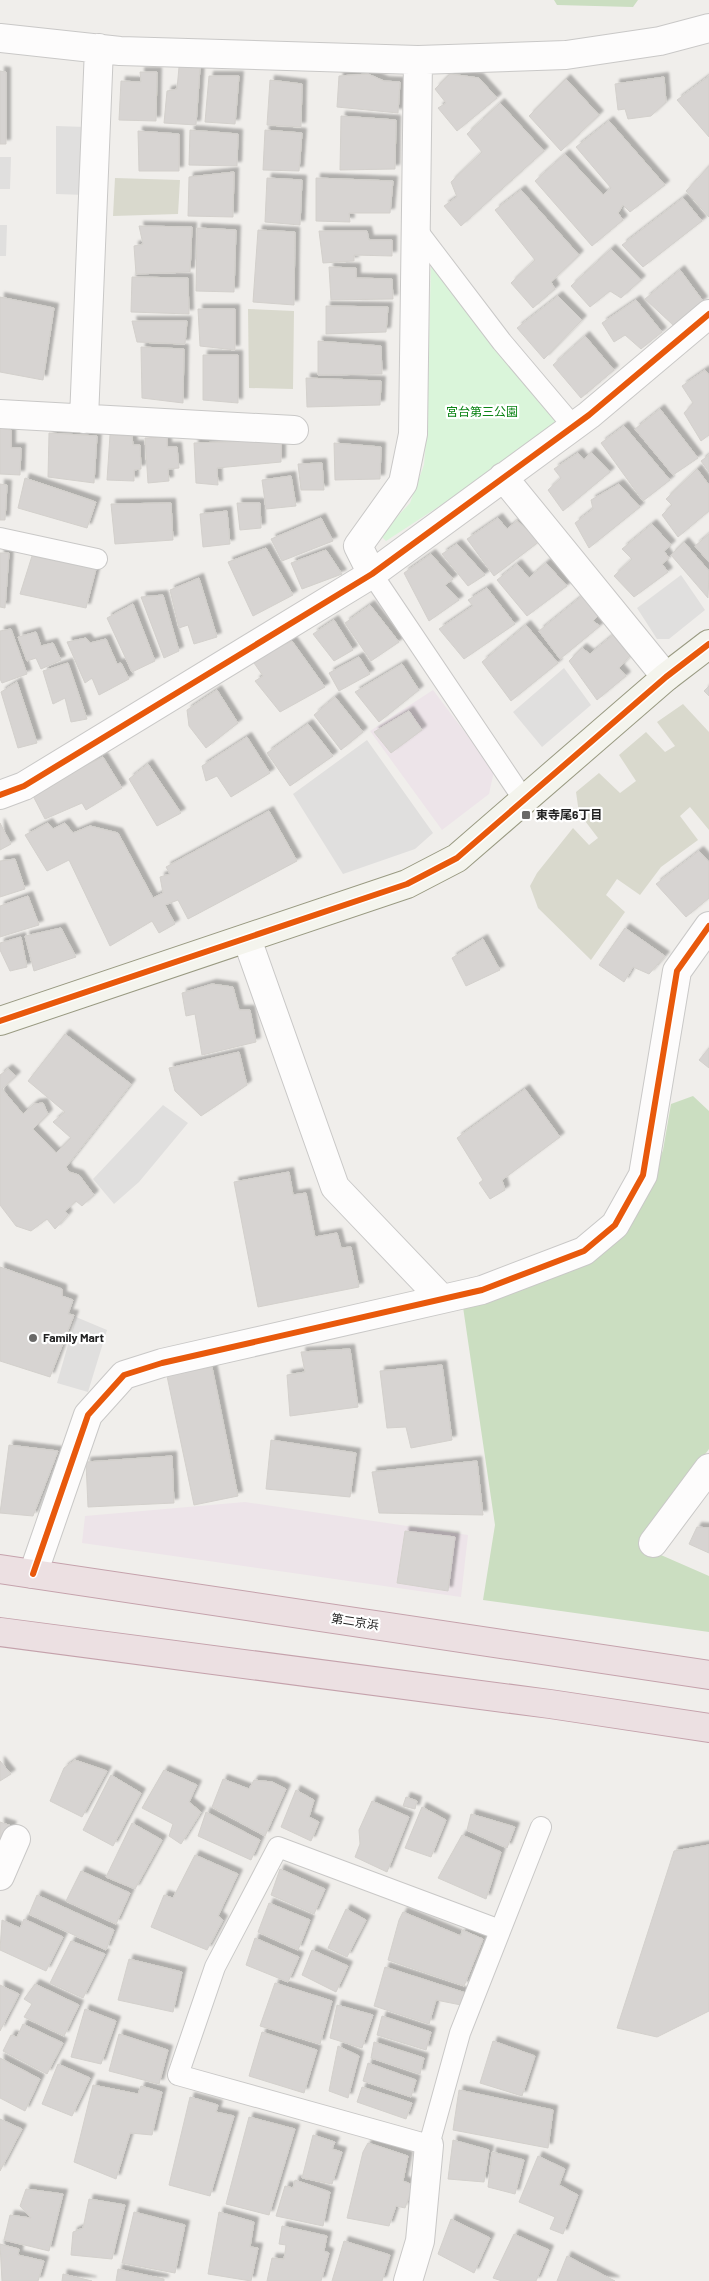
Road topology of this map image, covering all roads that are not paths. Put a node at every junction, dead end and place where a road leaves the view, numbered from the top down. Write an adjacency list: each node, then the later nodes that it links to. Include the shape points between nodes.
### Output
1 (709, 28): 4 (street, via 660,41 566,55)
2 (0, 38): 3 (street)
3 (99, 48): 4 (street); 8 (street)
4 (418, 60): 5 (street)
5 (416, 229): 9 (lane, via 502,342); 14 (street, via 413,434 403,483 358,546)
6 (709, 314): 9 (street)
7 (0, 414): 8 (street)
8 (84, 419): 10 (street)
9 (573, 426): 11 (street)
10 (294, 430)
11 (503, 477): 14 (street); 16 (street)
12 (0, 538): 13 (lane)
13 (97, 560)
14 (372, 574): 17 (street, via 24,786); 18 (lane)
15 (709, 644): 16 (street)
16 (666, 678): 18 (street)
17 (0, 795)
18 (524, 800): 20 (street, via 457,858 407,884)
19 (709, 926): 22 (street, via 677,971 643,1176 615,1225 584,1251 482,1290)
20 (247, 938): 21 (street); 22 (street, via 335,1187)
21 (0, 1021)
22 (442, 1299): 26 (street, via 162,1363 124,1375 88,1415)
23 (709, 1468): 24 (street)
24 (653, 1543)
25 (0, 1569): 26 (highway, 第二京浜)
26 (34, 1574): 28 (highway, 第二京浜)
27 (0, 1632): 29 (highway)
28 (709, 1675)
29 (709, 1728)
30 (541, 1827): 33 (lane)
31 (16, 1839): 32 (street)
32 (0, 1876)
33 (500, 1930): 34 (lane, via 460,2033); 34 (lane, via 278,1847 215,1967 178,2075)
34 (429, 2145): 35 (street, via 420,2241)
35 (408, 2281)

